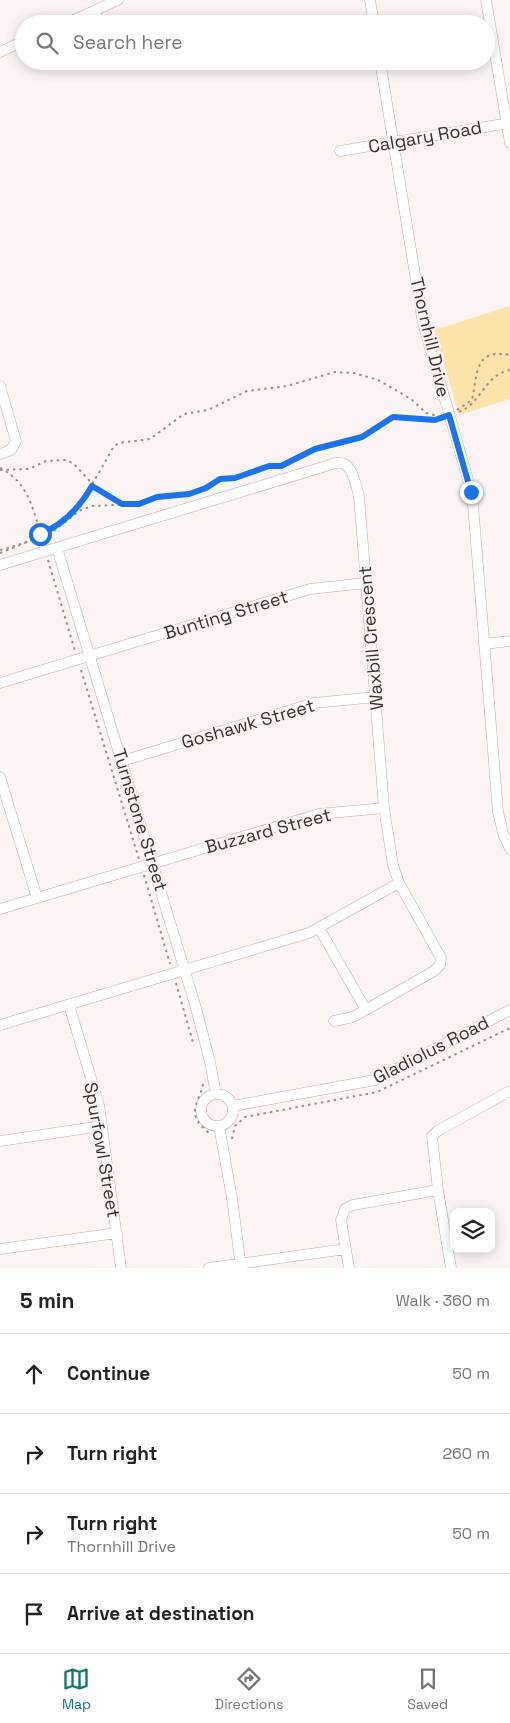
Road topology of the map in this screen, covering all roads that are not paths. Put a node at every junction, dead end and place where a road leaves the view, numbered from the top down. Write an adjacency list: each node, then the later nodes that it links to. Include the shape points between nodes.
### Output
1 (118, 0): 4 (street)
2 (370, 0): 7 (street)
3 (486, 0): 8 (street)
4 (94, 11): 5 (street); 6 (street)
5 (85, 15)
6 (96, 15)
7 (372, 15)
8 (489, 15)
9 (15, 45): 11 (street)
10 (495, 50): 13 (street)
11 (0, 52)
12 (381, 70): 14 (street, Thornhill Drive)
13 (508, 123): 14 (street, Calgary Road); 15 (street)
14 (393, 142): 16 (street, Calgary Road); 23 (street, Thornhill Drive, via 423,323 473,504)
15 (510, 143)
16 (340, 151)
17 (0, 386): 18 (street, via 16,441 11,450)
18 (0, 454)
19 (57, 548): 20 (street, Waxbill Crescent); 21 (street, Waxbill Crescent, via 340,462 350,468 359,496); 24 (street, Turnstone Street)
20 (0, 565)
21 (366, 583): 24 (street, Bunting Street, via 310,589); 26 (street, Waxbill Crescent)
22 (510, 642): 23 (street)
23 (484, 644): 31 (street, Thornhill Drive, via 498,812)
24 (89, 657): 25 (street, Bunting Street); 27 (street, Turnstone Street)
25 (0, 683)
26 (376, 697): 27 (street, Goshawk Street, via 314,703); 30 (street, Waxbill Crescent)
27 (122, 761): 32 (street, Turnstone Street)
28 (0, 777): 29 (street)
29 (3, 798): 34 (street)
30 (384, 808): 32 (street, Buzzard Street, via 319,814); 33 (street, Waxbill Crescent)
31 (510, 849)
32 (153, 863): 34 (street, Buzzard Street); 37 (street, Turnstone Street)
33 (399, 883): 36 (street); 39 (street, Waxbill Crescent, via 441,962 434,971)
34 (37, 898): 35 (street, Buzzard Street)
35 (0, 909)
36 (320, 928): 37 (street); 39 (street)
37 (184, 970): 38 (street); 44 (street, Turnstone Street)
38 (69, 1005): 42 (street); 46 (street, Spurfowl Street)
39 (366, 1010): 41 (street, via 348,1020)
40 (510, 1010): 45 (street, Gladiolus Road, via 375,1080)
41 (334, 1021)
42 (0, 1025)
43 (510, 1091): 49 (street, via 434,1134 432,1144)
44 (216, 1094): 45 (street, via 226,1096); 47 (street, via 206,1099 201,1109 204,1119)
45 (233, 1106): 47 (street, via 229,1121)
46 (102, 1126): 48 (street); 50 (street, Spurfowl Street)
47 (219, 1126): 53 (street)
48 (0, 1141)
49 (438, 1190): 52 (street, via 347,1207 341,1216); 57 (street)
50 (116, 1233): 51 (street); 54 (street, Spurfowl Street)
51 (0, 1249)
52 (346, 1249): 53 (street); 56 (street)
53 (241, 1266): 55 (street)
54 (121, 1268)
55 (209, 1268)
56 (349, 1268)
57 (451, 1268)

